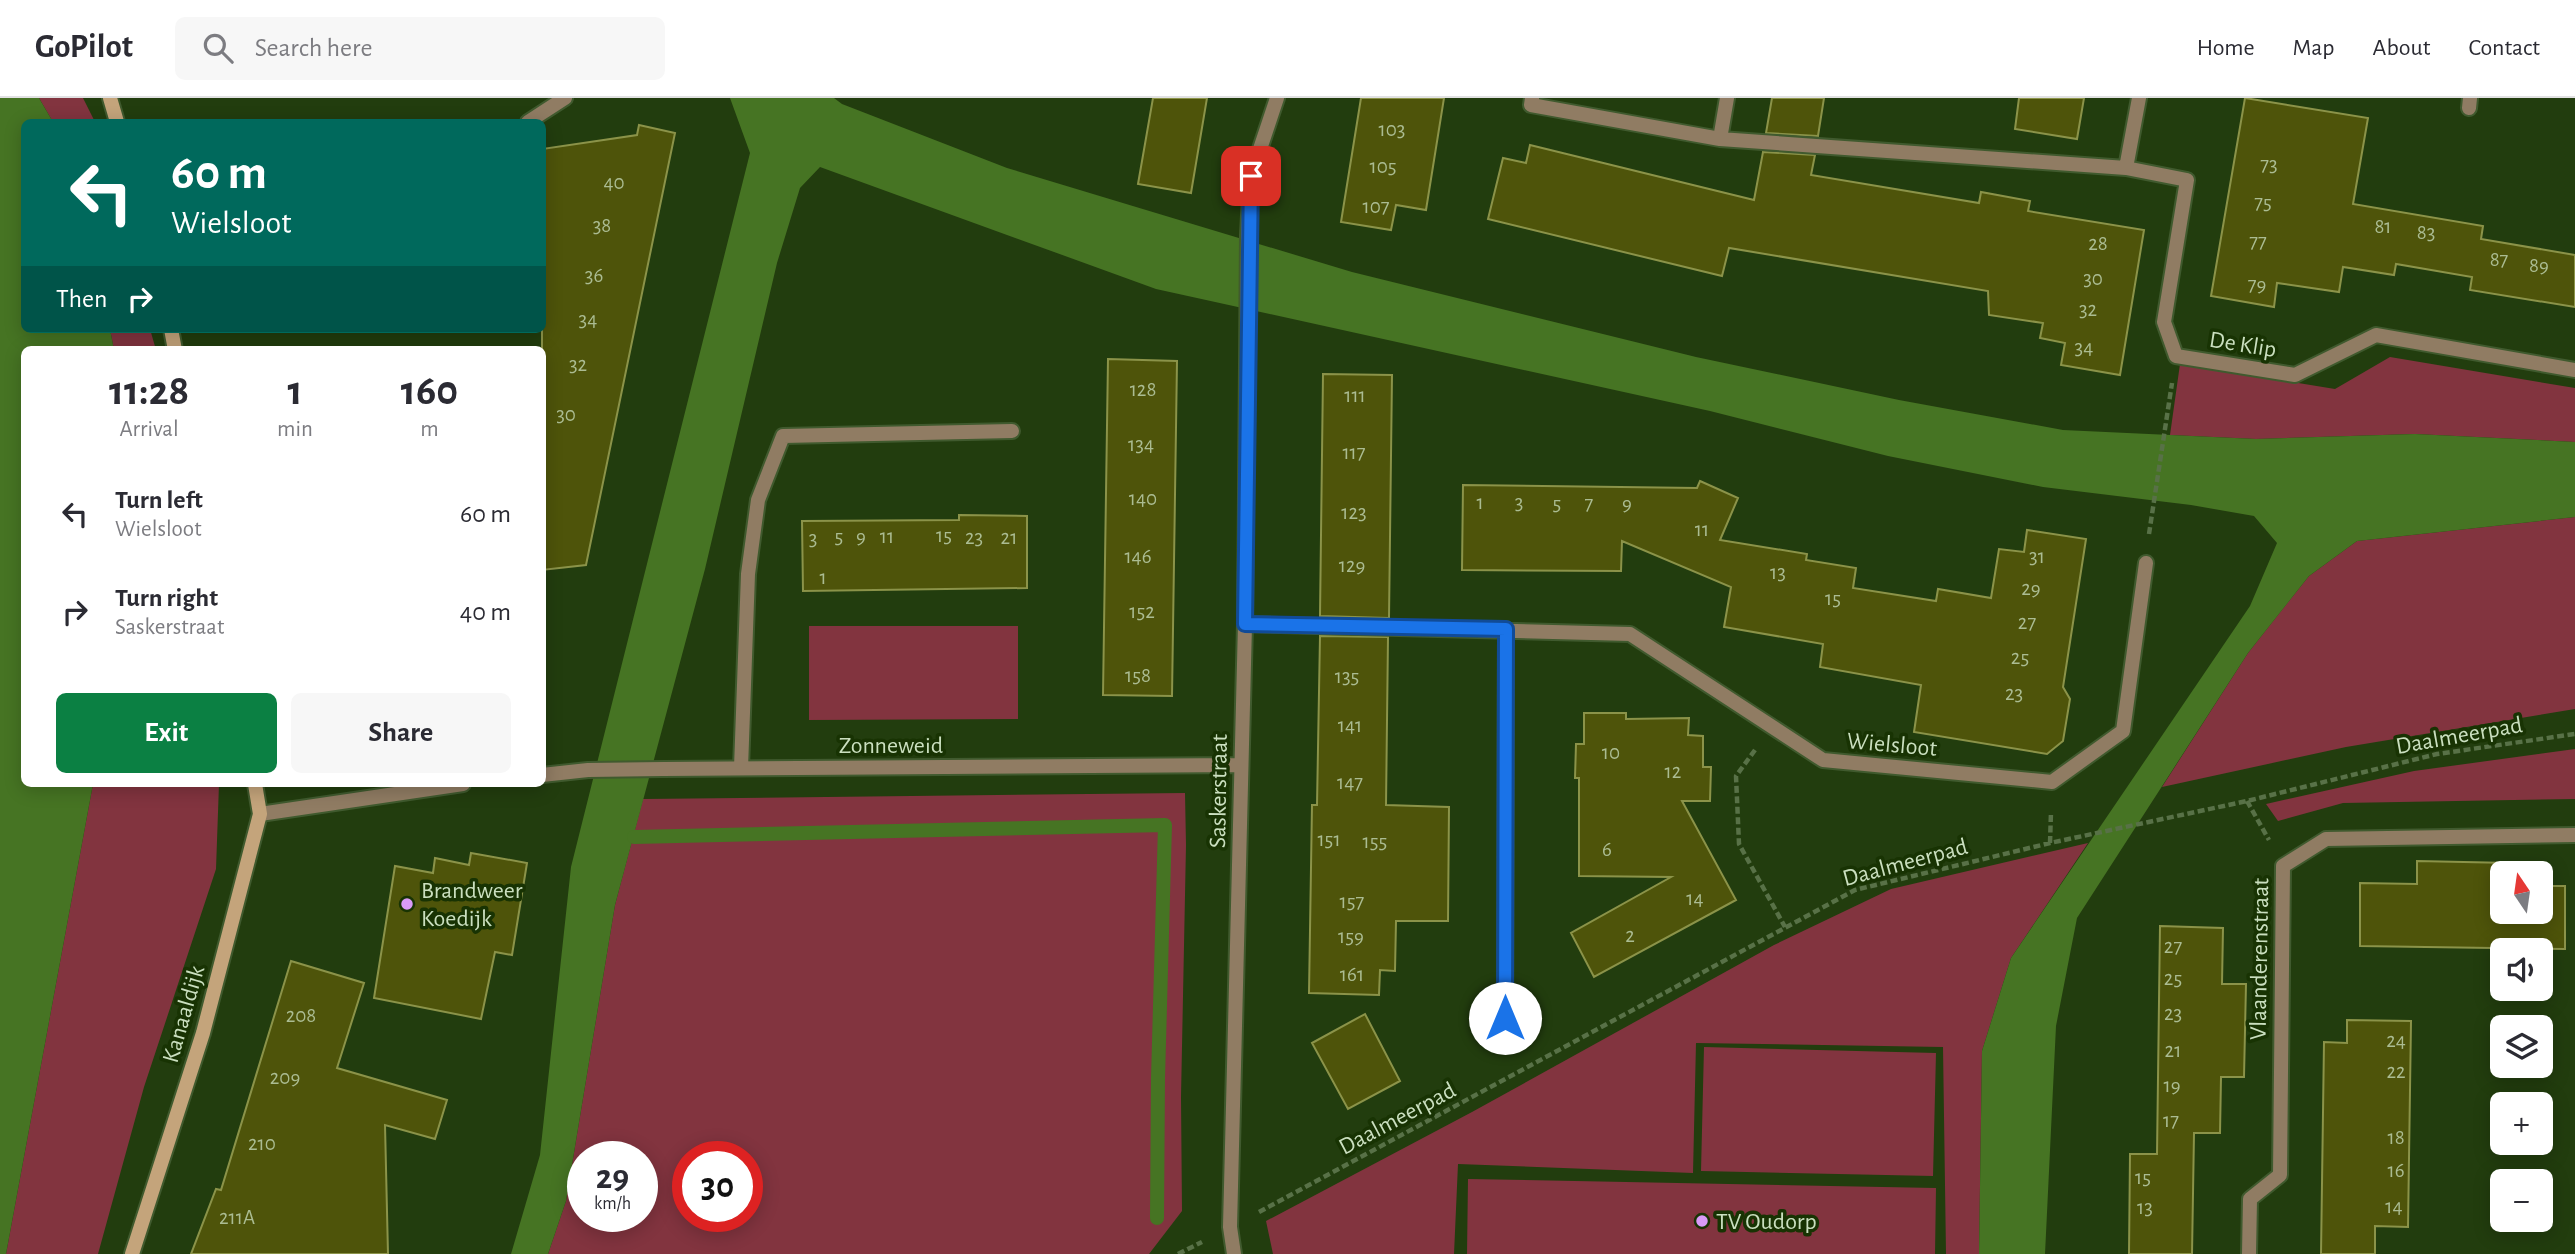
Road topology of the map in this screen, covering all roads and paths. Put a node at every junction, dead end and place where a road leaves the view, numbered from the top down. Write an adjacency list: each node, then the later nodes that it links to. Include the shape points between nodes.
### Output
1 (110, 98): 7 (street)
2 (565, 98): 8 (street)
3 (1277, 98): 16 (street, Saskerstraat, via 1251,176)
4 (1532, 98): 9 (street, De Klip, via 1531,105)
5 (1727, 98): 9 (street)
6 (2139, 98): 10 (street)
7 (116, 119)
8 (533, 119)
9 (1720, 139): 10 (street, De Klip)
10 (2126, 168): 11 (street, De Klip, via 2187,180 2164,322 2176,356 2295,375 2376,335)
11 (2575, 370)
12 (2166, 419): 14 (path)
13 (1012, 431): 21 (street, via 783,436 758,500 748,574)
14 (2150, 527)
15 (2146, 562): 18 (street, Wielsloot, via 2123,731 2052,782 1823,760)
16 (1245, 624): 17 (street, Wielsloot); 20 (street, Saskerstraat)
17 (1506, 629): 18 (street, Wielsloot, via 1630,634); 30 (street)
18 (1772, 727): 29 (path, via 1736,776 1739,844)
19 (2575, 734): 25 (path, Daalmeerpad, via 2437,754)
20 (1241, 765): 21 (street, Zonneweid); 31 (street, Saskerstraat)
21 (741, 768): 22 (street, Zonneweid)
22 (546, 775)
23 (256, 787): 26 (street, Kanaaldijk)
24 (443, 787): 26 (street)
25 (2247, 801): 28 (path); 29 (path, Daalmeerpad, via 1855,890)
26 (260, 814): 32 (street, Kanaaldijk, via 203,1033)
27 (2575, 835): 28 (street, Vlaanderenstraat, via 2326,839)
28 (2283, 866): 34 (street, Vlaanderenstraat, via 2280,1175 2250,1199)
29 (1785, 927): 31 (path, Daalmeerpad)
30 (1505, 1018)
31 (1230, 1227): 33 (street, Saskerstraat)
32 (132, 1254)
33 (1234, 1254)
34 (2249, 1254)

